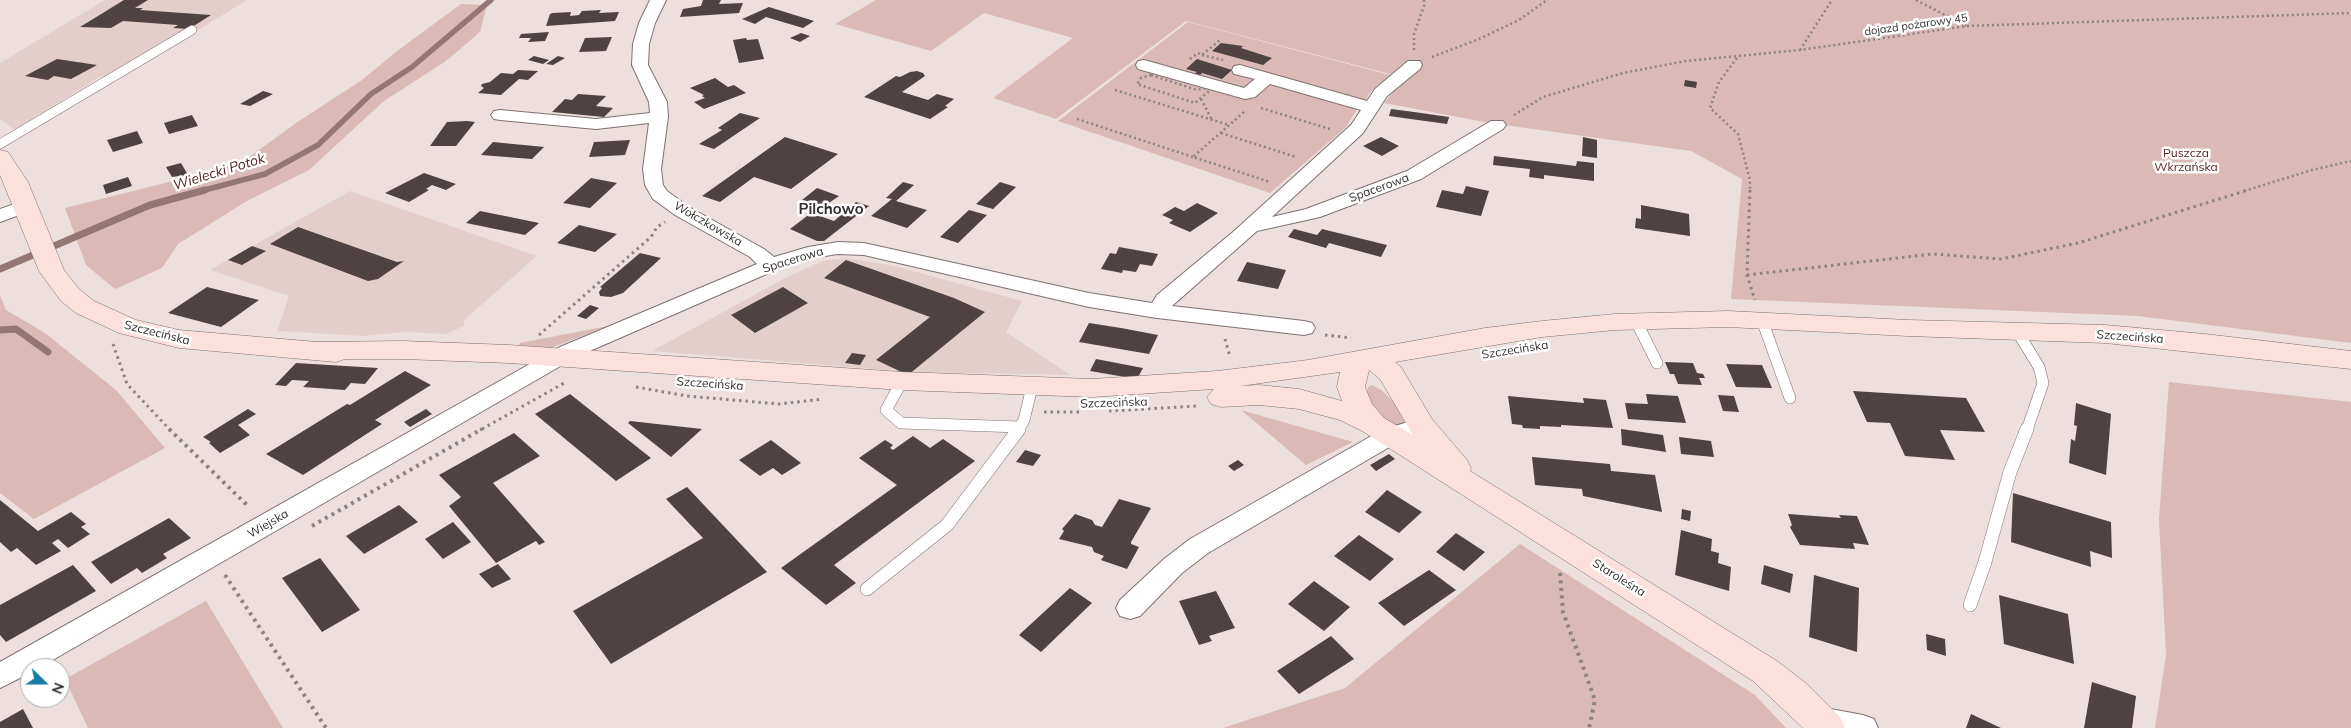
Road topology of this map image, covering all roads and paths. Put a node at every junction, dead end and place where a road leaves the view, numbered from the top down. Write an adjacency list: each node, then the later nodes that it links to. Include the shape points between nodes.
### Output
1 (658, 0): 23 (street, Wołczkowska, via 641,44 640,65 658,102)
2 (1424, 0): 13 (path, via 1414,34)
3 (1547, 0): 13 (path, via 1519,20)
4 (1832, 0): 10 (path)
5 (1916, 0): 7 (path)
6 (2351, 13): 7 (path, dojazd pożarowy 45)
7 (1966, 26): 10 (path, dojazd pożarowy 45)
8 (192, 30): 30 (lane)
9 (1220, 40): 15 (path)
10 (1800, 50): 11 (path, dojazd pożarowy 45)
11 (1737, 57): 27 (path, dojazd pożarowy 45, via 1686,61 1623,73 1543,97); 41 (path, via 1719,82 1710,108 1738,134 1750,180)
12 (1144, 65): 15 (street)
13 (1414, 65): 20 (street, via 1381,93)
14 (1240, 70): 16 (street)
15 (1172, 73): 16 (street, via 1245,94)
16 (1266, 78): 17 (street)
17 (1284, 83): 20 (street); 28 (path, via 1257,107)
18 (1116, 90): 25 (path)
19 (1200, 99): 25 (path)
20 (1371, 107): 39 (street, via 1357,129)
21 (1246, 110): 26 (path)
22 (500, 115): 23 (street, via 596,124)
23 (659, 117): 37 (street, Wołczkowska, via 652,169 654,185 660,195)
24 (1077, 119): 32 (path)
25 (1212, 120): 26 (path)
26 (1229, 125): 29 (path)
27 (1497, 125): 39 (street, Spacerowa, via 1414,175 1313,213)
28 (1331, 129)
29 (1221, 133): 32 (path); 33 (path)
30 (0, 144)
31 (0, 156): 36 (main road, Szczecińska)
32 (1193, 157): 35 (path)
33 (1299, 158)
34 (2351, 161): 41 (path, via 2312,170 2078,243 2001,259 1933,254)
35 (1272, 182)
36 (26, 206): 38 (street); 50 (main road, Szczecińska, via 52,271 70,295 85,307 117,323 196,342)
37 (682, 211): 40 (street, Wołczkowska, via 757,253); 48 (path, via 658,227 651,237)
38 (0, 216)
39 (1251, 226): 42 (street, via 1165,300)
40 (771, 265): 42 (street, Spacerowa, via 808,253 852,248 1089,300); 51 (street, Spacerowa)
41 (1747, 275): 44 (path)
42 (1157, 311): 43 (street, Spacerowa)
43 (1220, 319): 45 (street, Spacerowa); 53 (path)
44 (1765, 327): 46 (main road, Szczecińska); 47 (main road, Szczecińska, via 1812,335 1908,328); 61 (lane)
45 (1304, 328)
46 (1640, 329): 54 (lane); 55 (main road, Szczecińska, via 1542,329 1485,337); 57 (main road, Szczecińska)
47 (2016, 331): 52 (main road, Szczecińska, via 2158,338); 71 (lane, via 2039,367 2043,383 2010,472)
48 (534, 339)
49 (111, 340): 67 (path, via 127,384)
50 (318, 351): 51 (main road, Szczecińska, via 447,351); 56 (main road, Szczecińska)
51 (558, 357): 56 (street, Spacerowa); 59 (main road, Szczecińska)
52 (2351, 360)
53 (1231, 361)
54 (1657, 363)
55 (1357, 369): 57 (main road, Szczecińska); 60 (main road, Szczecińska); 62 (main road, Szczecińska, via 1111,388); 65 (main road, Staroleśna, via 1355,402)
56 (534, 371): 59 (main road, Szczecińska); 67 (street, Wiejska)
57 (1391, 373): 64 (main road, Staroleśna)
58 (573, 382): 63 (path, via 564,382 482,429)
59 (898, 389): 62 (main road, Szczecińska)
60 (1221, 396): 62 (main road, Szczecińska); 65 (main road, Staroleśna, via 1299,399 1337,408)
61 (1790, 398)
62 (1026, 406): 70 (lane, via 947,525)
63 (476, 424)
64 (1421, 426): 65 (street); 66 (main road, Staroleśna)
65 (1382, 431): 66 (main road, Staroleśna); 72 (street, via 1199,546 1173,566)
66 (1472, 486): 74 (main road, Staroleśna, via 1765,671)
67 (268, 525): 68 (street, Wiejska)
68 (213, 556): 73 (street, Wiejska); 75 (path)
69 (1559, 566): 76 (path, via 1563,612 1594,700)
70 (868, 589)
71 (1970, 605)
72 (1130, 608)
73 (0, 676)
74 (1823, 724): 77 (street)
75 (326, 728)
76 (1588, 728)
77 (1863, 728)

